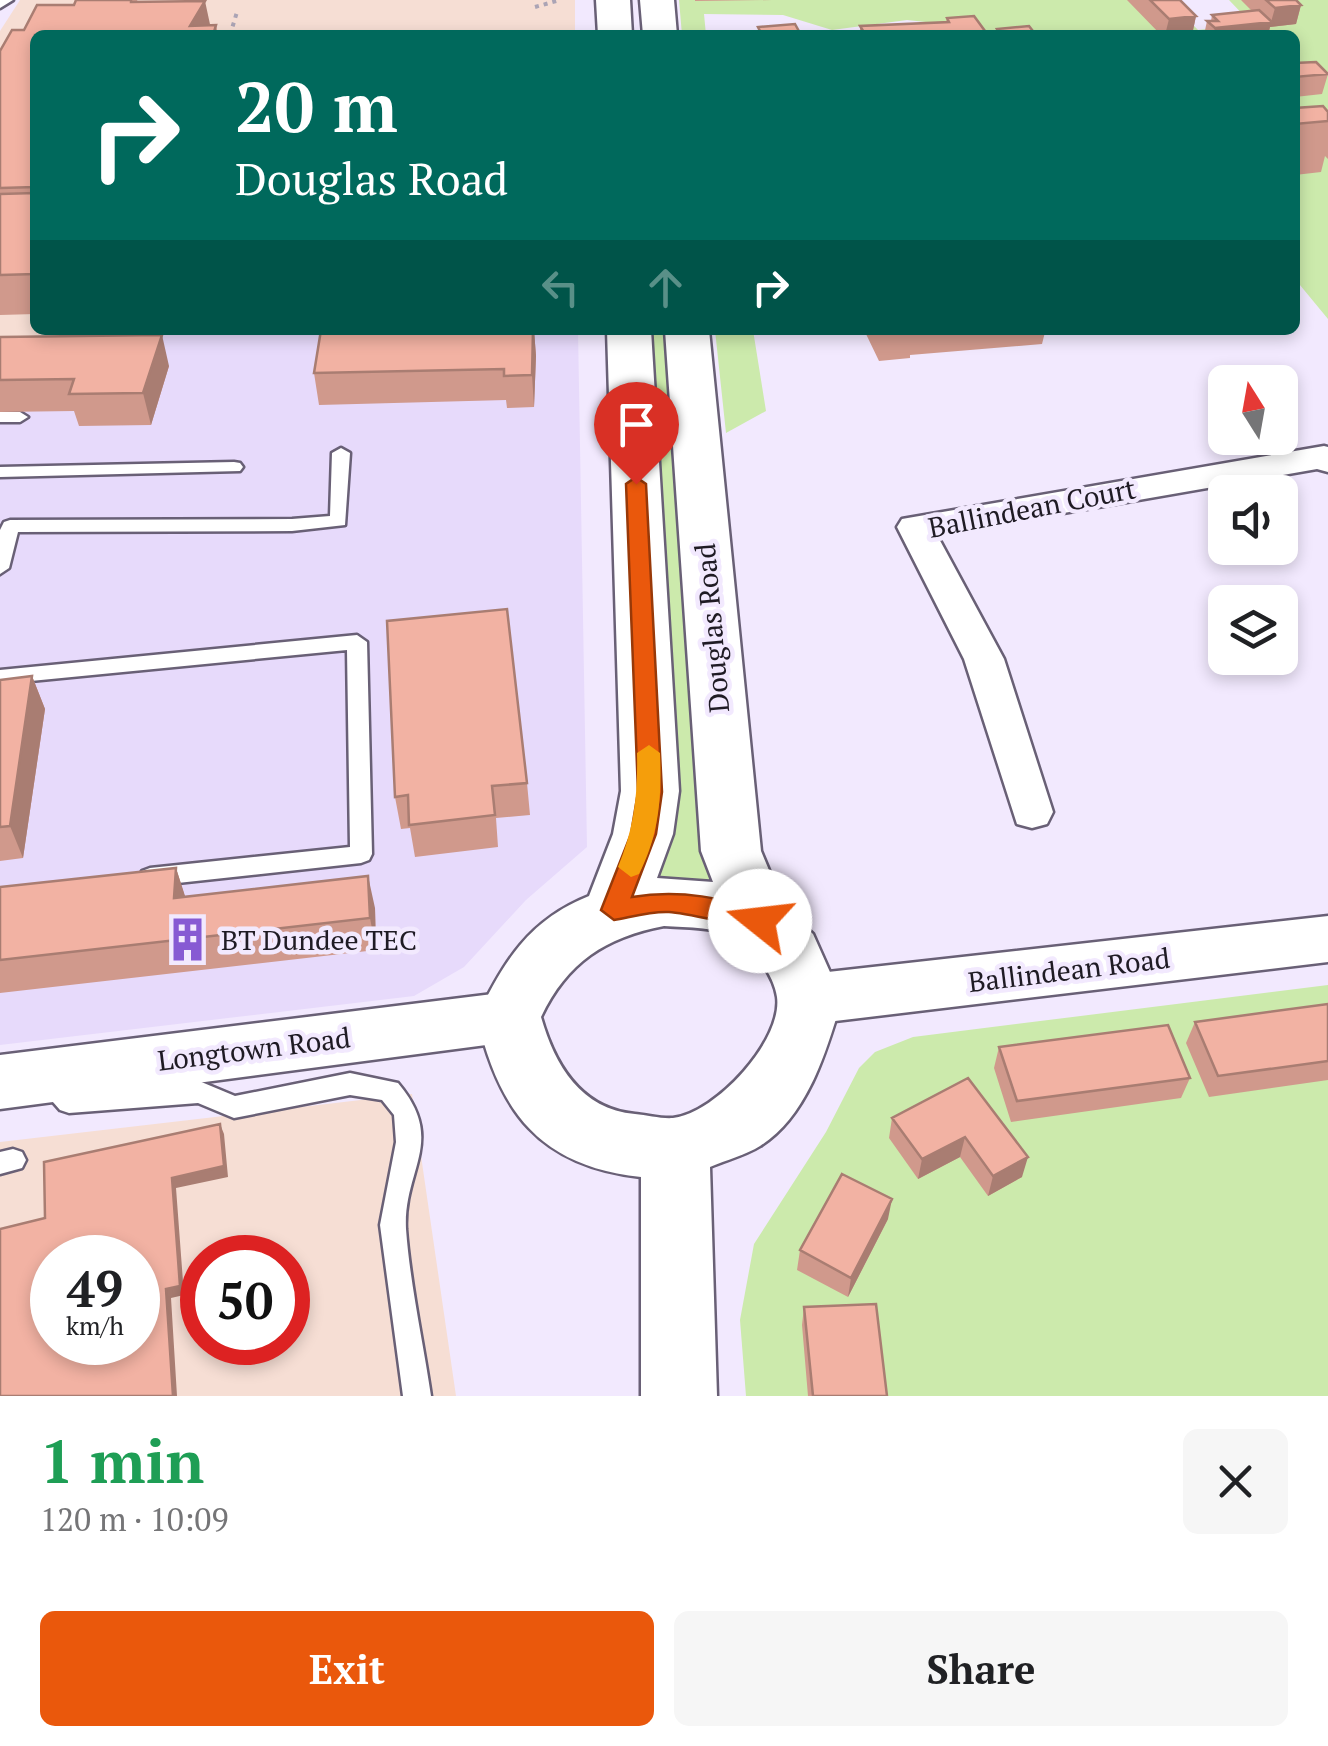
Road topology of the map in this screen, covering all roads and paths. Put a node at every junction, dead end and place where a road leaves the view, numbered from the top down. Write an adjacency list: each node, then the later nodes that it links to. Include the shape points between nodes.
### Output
1 (560, 0): 4 (path)
2 (613, 0): 7 (main road)
3 (657, 0): 8 (main road)
4 (535, 6)
5 (237, 12): 6 (path)
6 (232, 30)
7 (615, 30)
8 (660, 30)
9 (629, 335): 21 (main road, via 650,792 644,834)
10 (686, 335): 22 (main road, Douglas Road, via 731,851)
11 (0, 417): 12 (lane)
12 (20, 417)
13 (341, 453): 17 (lane, via 339,520 10,526)
14 (1328, 461): 19 (street, Ballindean Court, via 915,527 984,660)
15 (234, 467): 16 (lane)
16 (0, 472)
17 (0, 568)
18 (0, 676): 20 (lane, via 357,642 361,854)
19 (1032, 812)
20 (133, 879)
21 (614, 910): 22 (main road, via 664,902 718,907); 25 (main road, via 546,950)
22 (760, 921): 24 (main road, via 791,952)
23 (1328, 939): 24 (street, Ballindean Road)
24 (810, 1000): 27 (main road, via 792,1057 758,1105 722,1132)
25 (509, 1017): 26 (street, Longtown Road); 27 (main road, via 522,1068 567,1124 615,1143)
26 (20, 1079): 28 (lane, via 69,1102 199,1092 234,1107 350,1084 389,1091 406,1111 410,1142 393,1225)
27 (675, 1149): 29 (main road)
28 (417, 1396)
29 (679, 1396)

